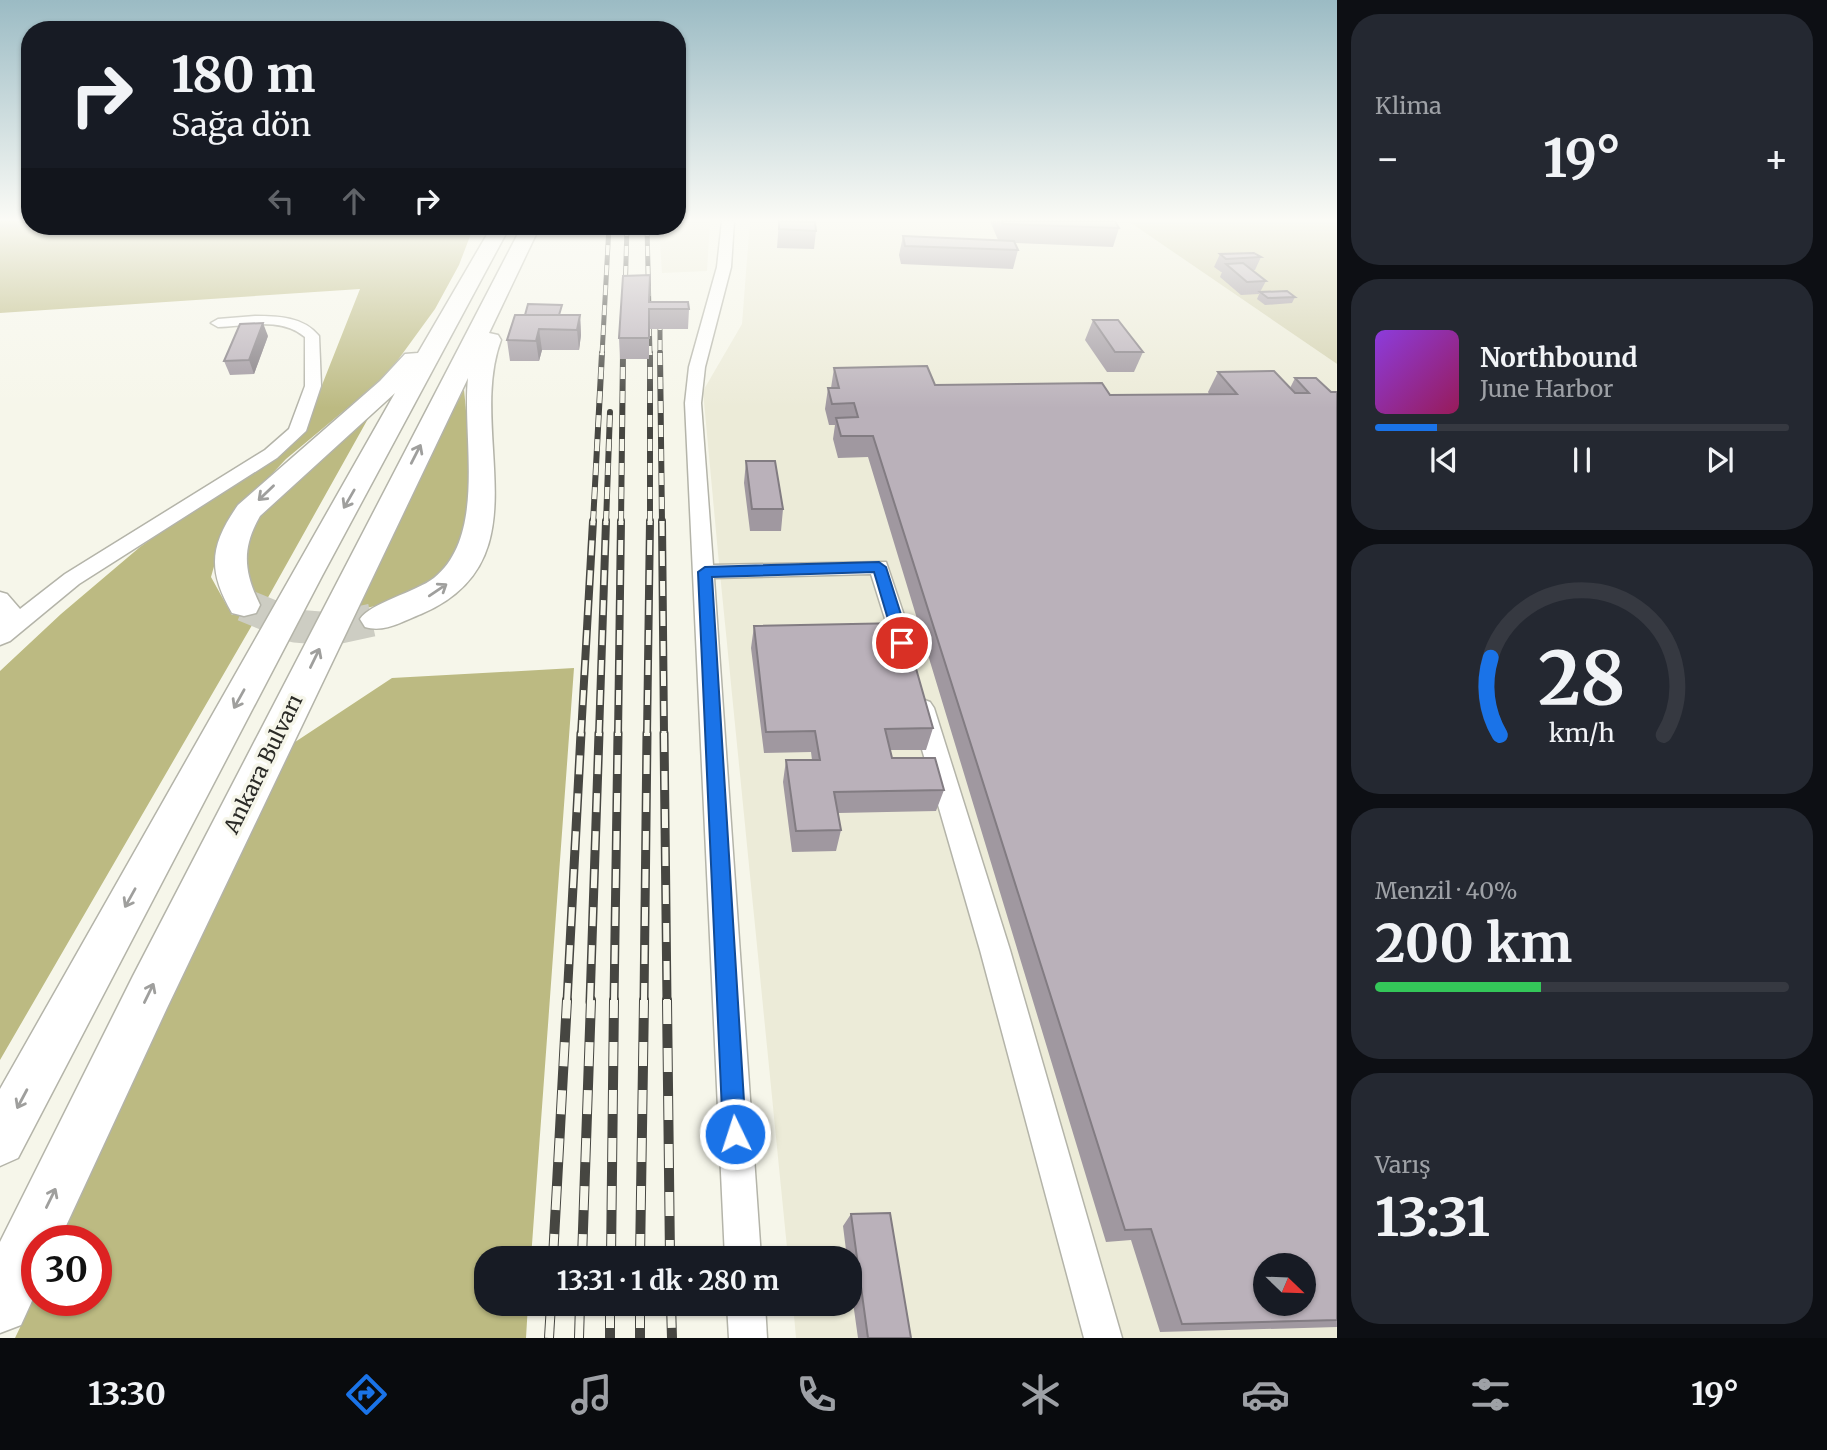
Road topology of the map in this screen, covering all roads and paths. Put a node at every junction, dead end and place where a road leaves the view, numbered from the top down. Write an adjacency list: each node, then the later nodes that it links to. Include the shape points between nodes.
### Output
1 (459, 283): 6 (main road)
2 (477, 283): 6 (main road)
3 (493, 283): 15 (main road, Ankara Bulvarı, one-way to 3)
4 (515, 283): 11 (main road, one-way to 4, via 436,592 461,570 478,543 482,503 478,375)
5 (720, 283): 8 (street, via 697,367 693,403)
6 (456, 310): 10 (main road, one-way to 10, via 389,386 248,510 228,551 233,584); 13 (main road, one-way to 13)
7 (218, 323): 12 (street, via 284,321 303,325 312,336 313,386 297,431 271,454 72,579)
8 (705, 572): 14 (street); 18 (street, via 879,567 996,950)
9 (0, 599): 12 (street, via 10,608)
10 (244, 605)
11 (377, 618)
12 (1, 636)
13 (0, 1140)
14 (742, 1246)
15 (0, 1304)
16 (747, 1316): 17 (street)
17 (748, 1338)
18 (1103, 1338)

